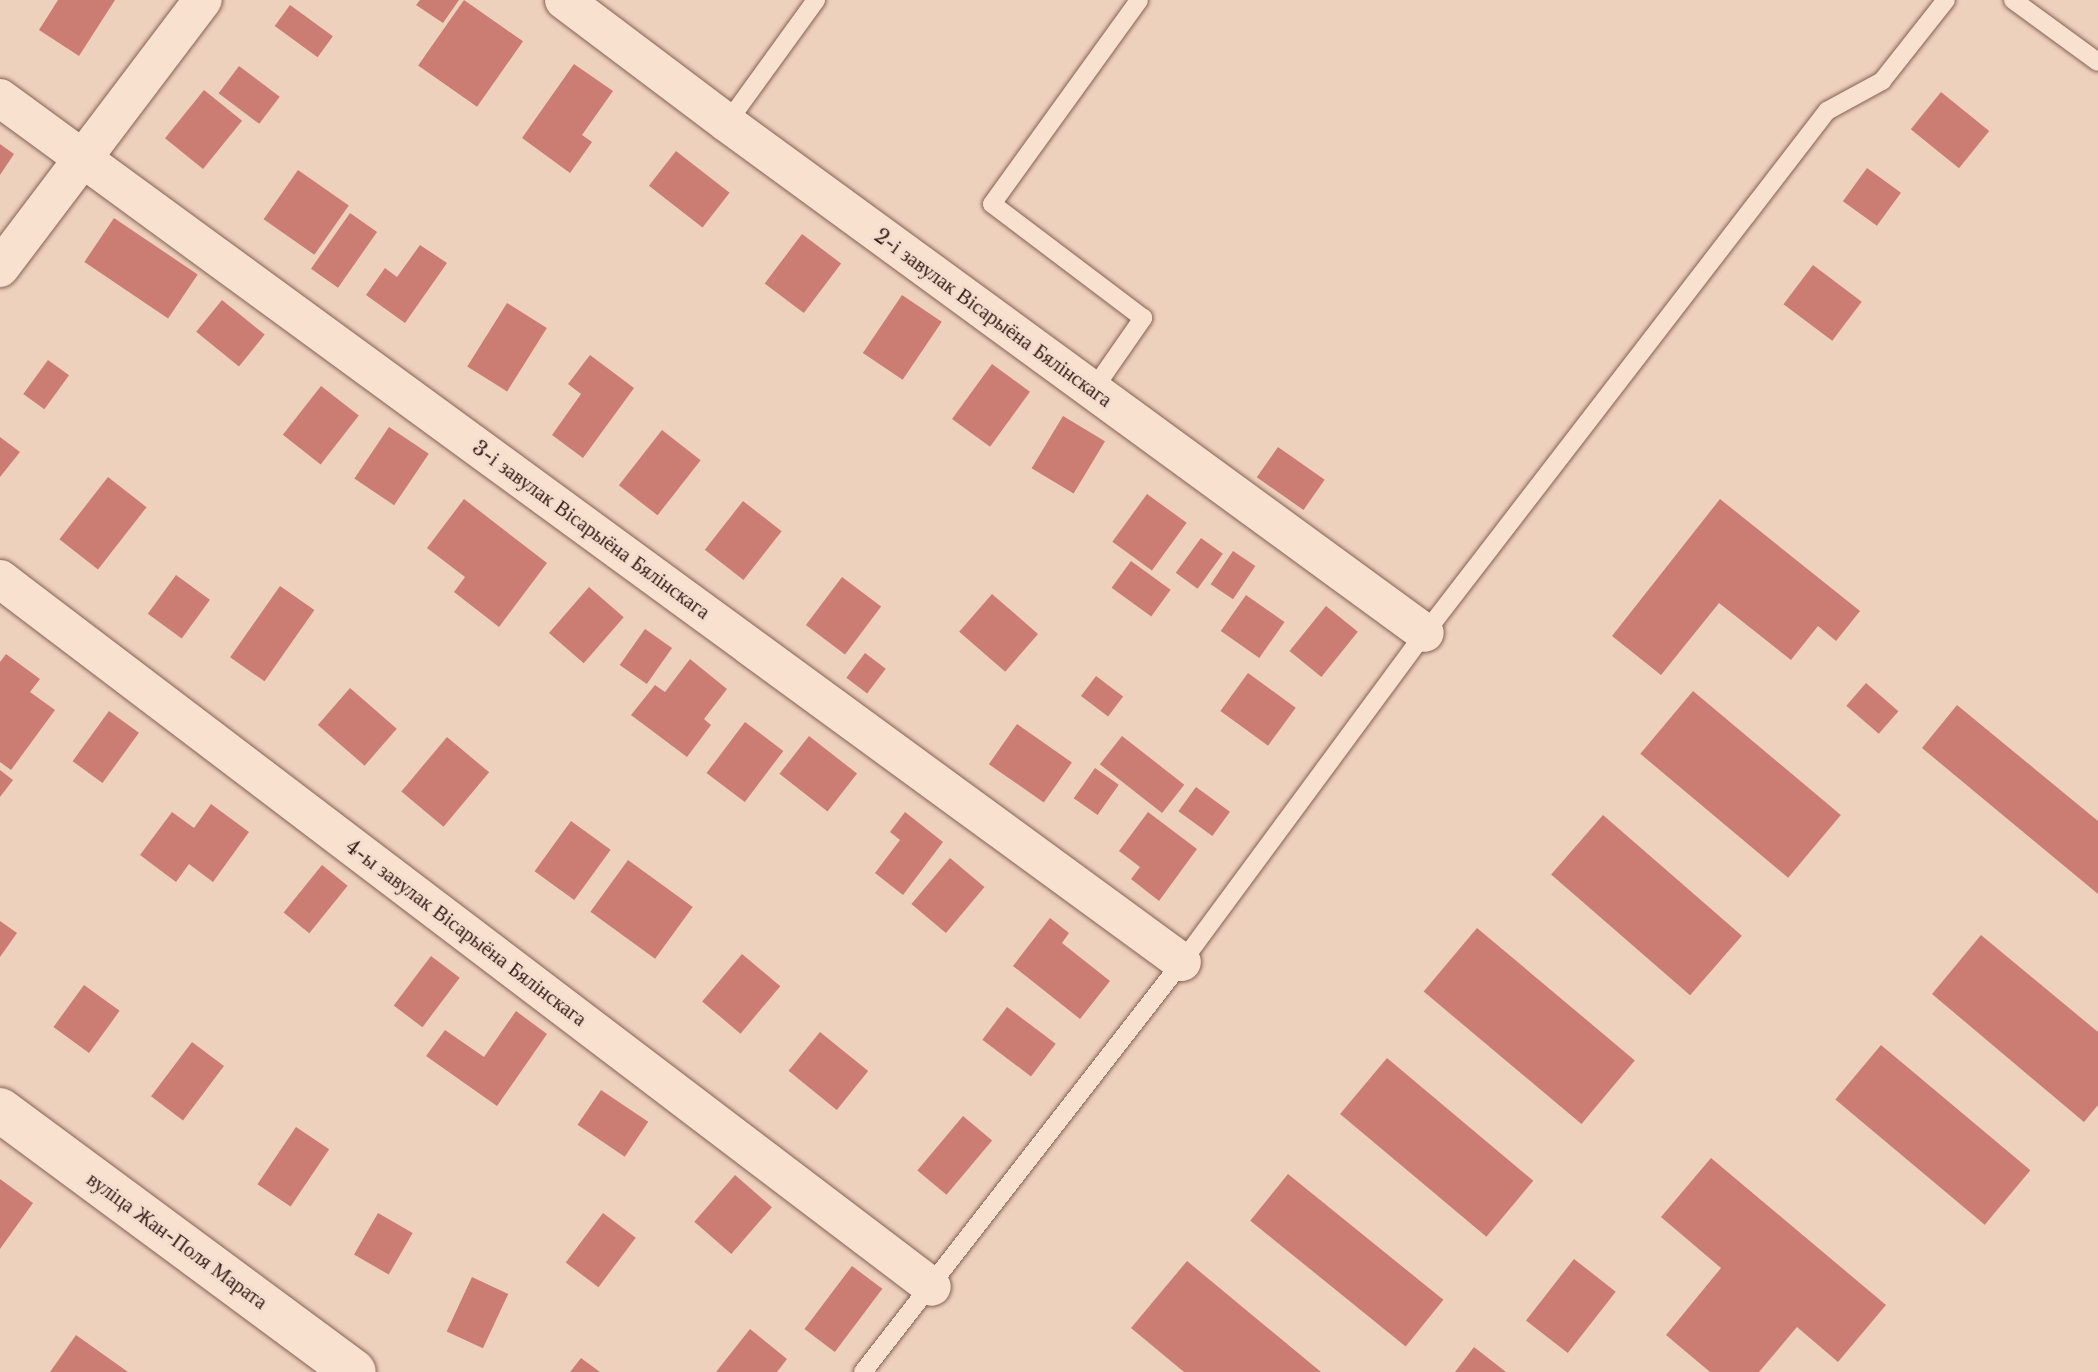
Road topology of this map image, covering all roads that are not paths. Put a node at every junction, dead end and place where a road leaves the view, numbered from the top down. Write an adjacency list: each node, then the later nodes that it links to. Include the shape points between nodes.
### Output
1 (203, 0): 10 (street)
2 (564, 0): 9 (street, 2-і завулак Вісарыёна Бялінскага)
3 (816, 0): 9 (lane)
4 (1139, 0): 12 (lane, via 992,204 1143,318)
5 (1946, 0): 14 (lane, via 1882,81 1827,111)
6 (2013, 0): 7 (lane)
7 (2098, 62)
8 (0, 98): 10 (street, 3-і завулак Вісарыёна Бялінскага)
9 (727, 123): 12 (street, 2-і завулак Вісарыёна Бялінскага)
10 (82, 158): 11 (street); 15 (street, 3-і завулак Вісарыёна Бялінскага)
11 (0, 268)
12 (1093, 390): 14 (street, 2-і завулак Вісарыёна Бялінскага)
13 (0, 579): 17 (street, 4-ы завулак Вісарыёна Бялінскага)
14 (1425, 633): 15 (lane)
15 (1182, 962): 17 (lane)
16 (0, 1110): 18 (street, вуліца Жан-Поля Марата)
17 (932, 1287): 19 (lane)
18 (354, 1372)
19 (863, 1372)

